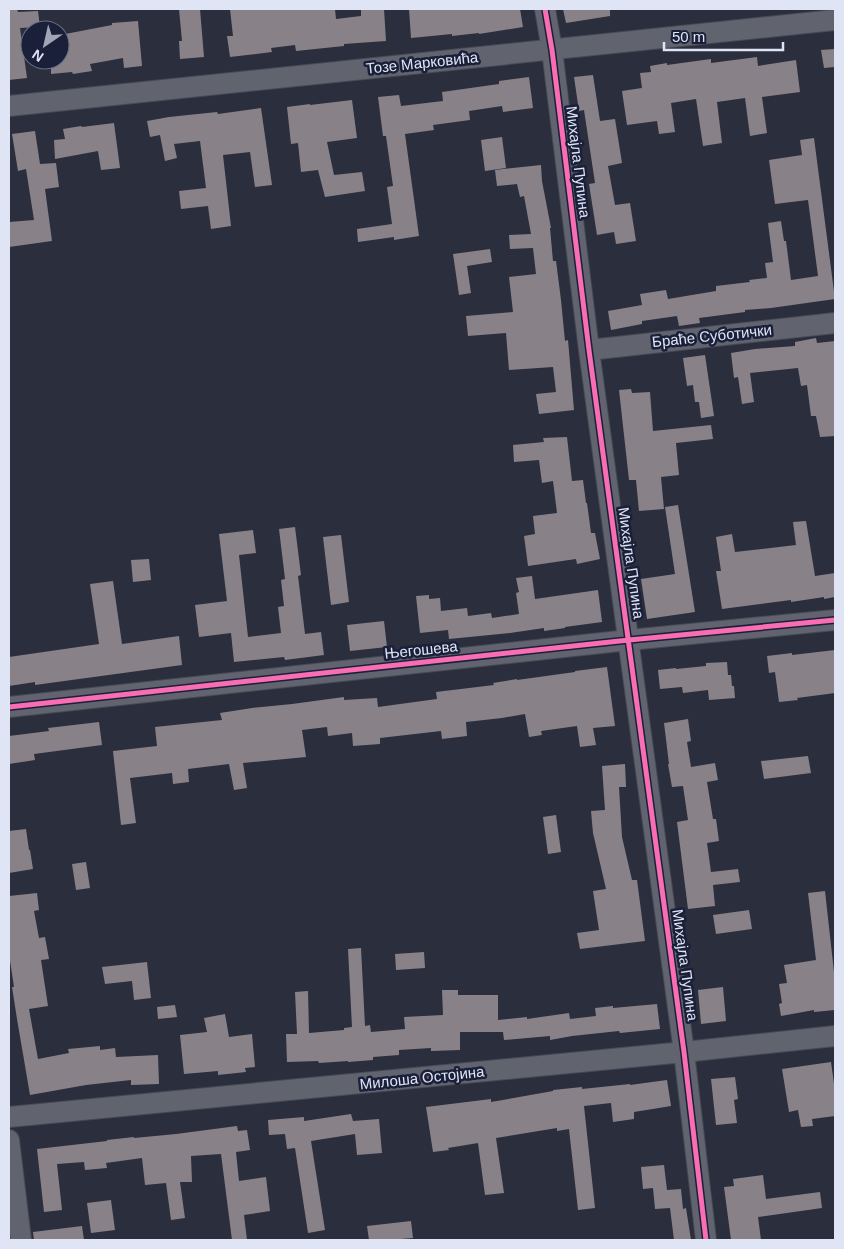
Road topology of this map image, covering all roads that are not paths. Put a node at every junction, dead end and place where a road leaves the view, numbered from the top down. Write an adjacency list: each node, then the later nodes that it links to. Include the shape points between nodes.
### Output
1 (545, 9): 3 (street, Михајла Пупина)
2 (835, 20): 3 (street, Тозе Марковића)
3 (552, 50): 4 (street, Тозе Марковића); 6 (street, Михајла Пупина)
4 (9, 106)
5 (835, 323): 6 (street, Браће Суботички)
6 (589, 350): 8 (street, Михајла Пупина)
7 (835, 620): 8 (street, Његошева)
8 (629, 640): 9 (street, Његошева); 11 (street, Михајла Пупина)
9 (9, 706)
10 (835, 1036): 11 (street, Милоша Остојина)
11 (684, 1052): 12 (street, Милоша Остојина); 15 (street, Михајла Пупина)
12 (9, 1117)
13 (9, 1140): 14 (street)
14 (21, 1240)
15 (706, 1240)

